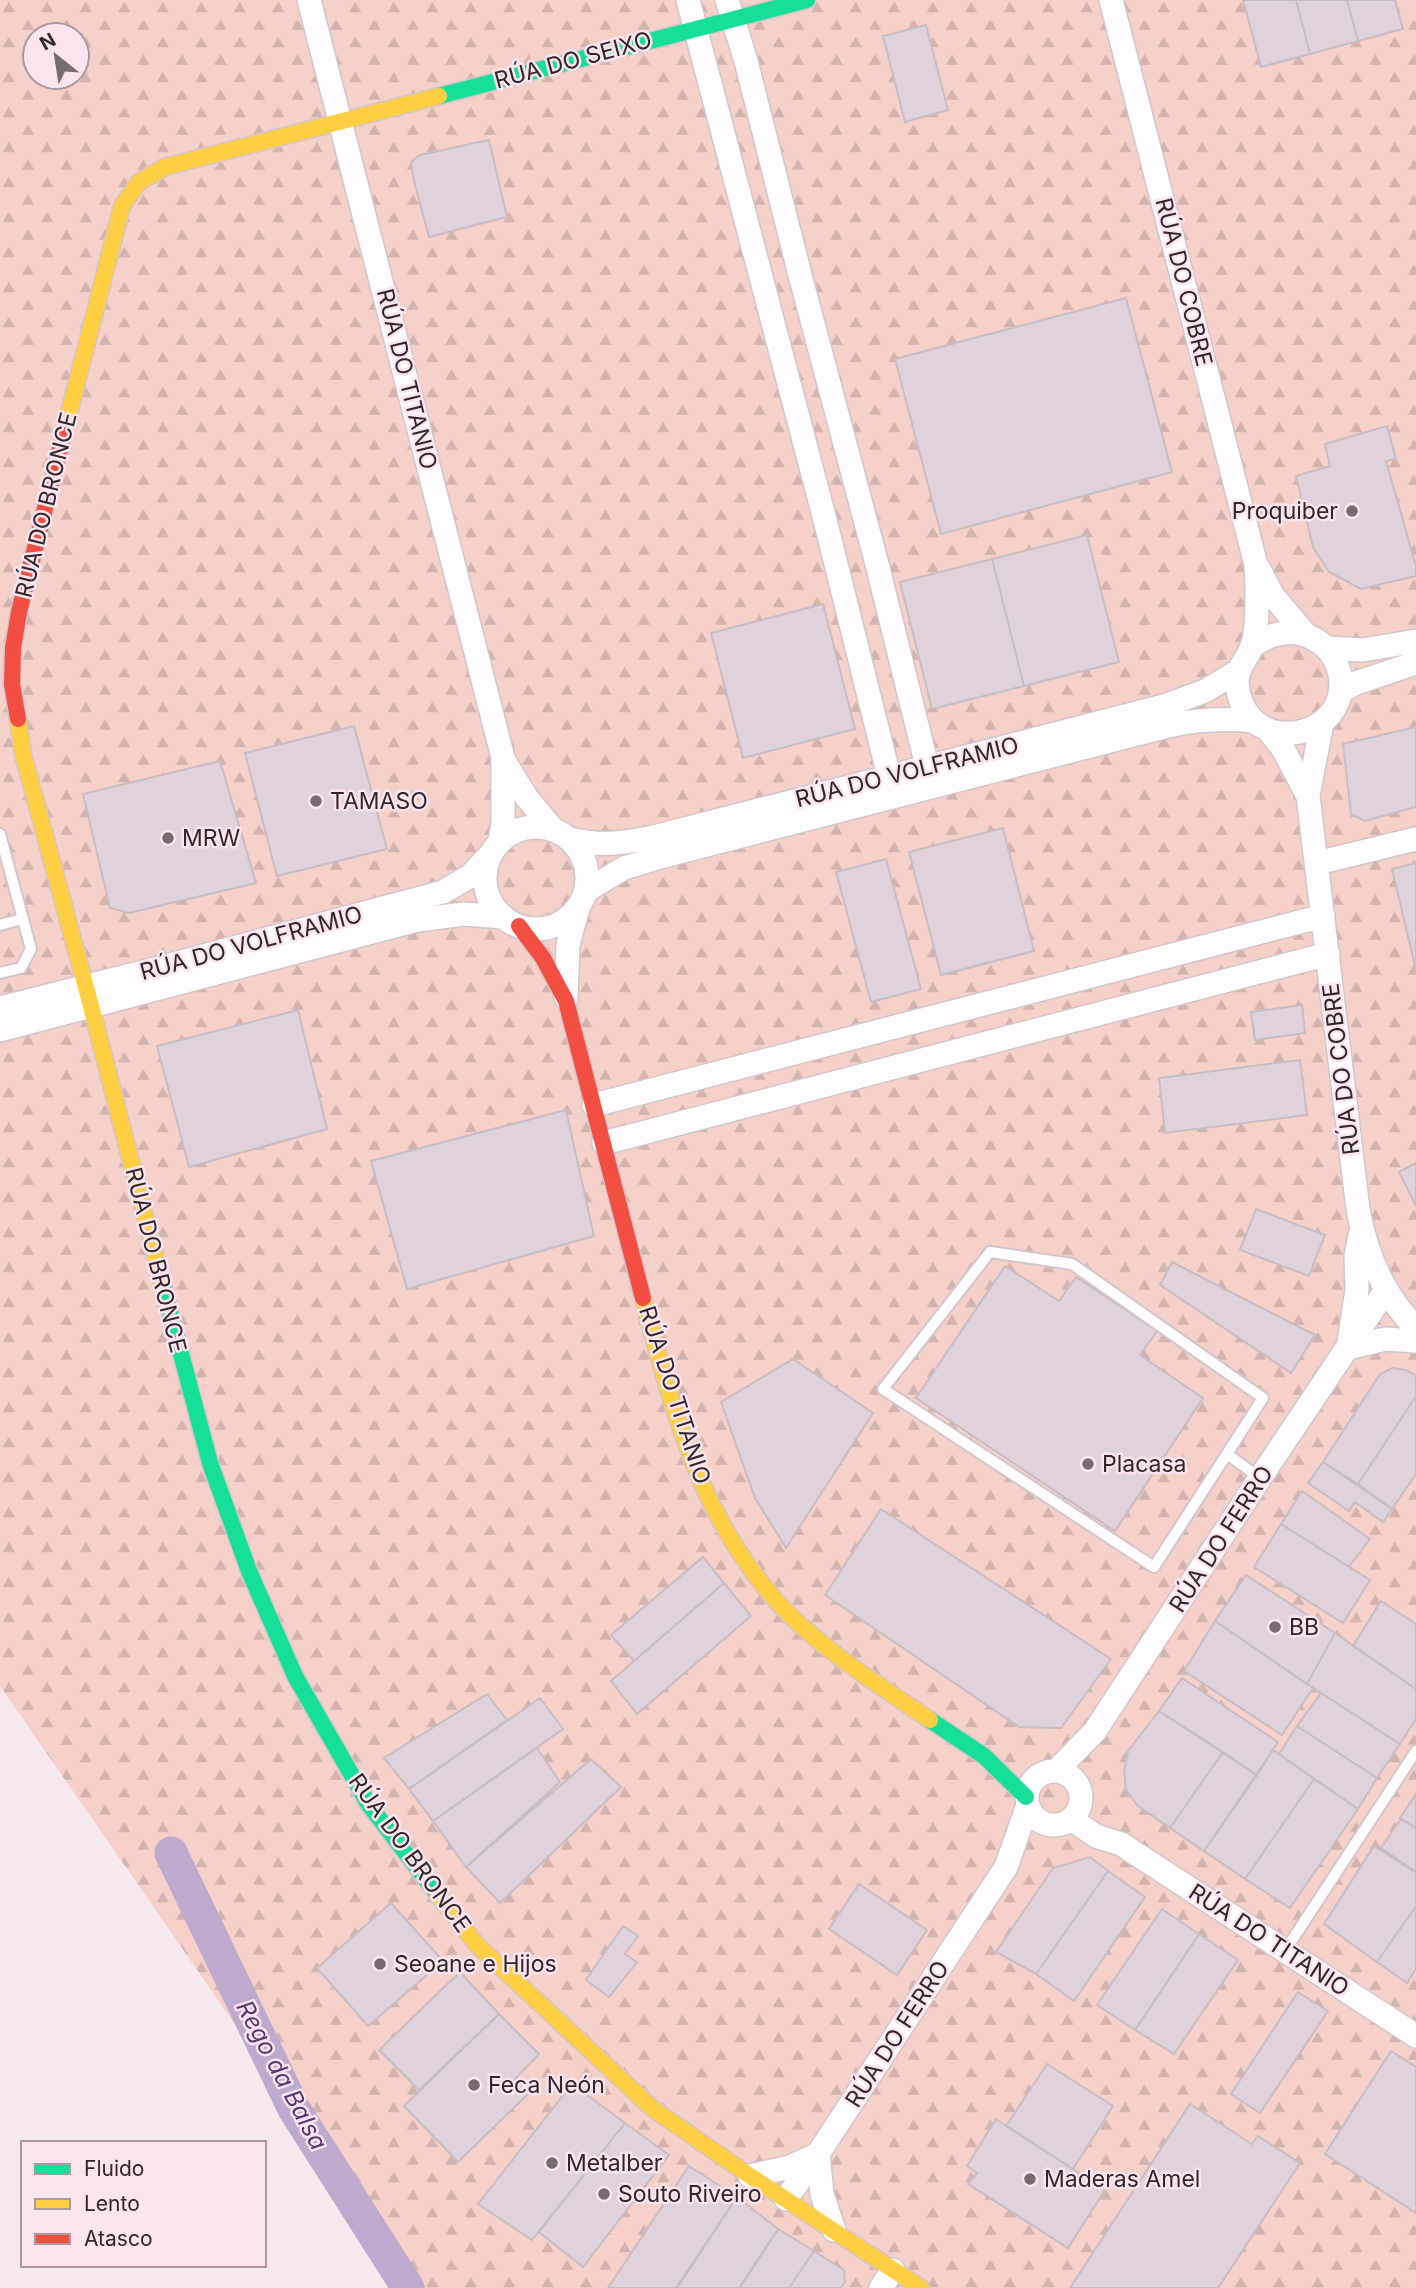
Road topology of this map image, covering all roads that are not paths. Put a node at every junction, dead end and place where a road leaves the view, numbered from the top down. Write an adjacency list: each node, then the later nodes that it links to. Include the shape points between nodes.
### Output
1 (309, 0): 7 (street, RÚA DO TITANIO)
2 (688, 0): 6 (street)
3 (807, 0): 5 (street, RÚA DO SEIXO)
4 (1111, 0): 8 (street, RÚA DO COBRE)
5 (730, 10): 6 (street, RÚA DO SEIXO); 19 (street)
6 (696, 28): 7 (street, RÚA DO SEIXO); 20 (street)
7 (341, 120): 18 (street, RÚA DO TITANIO); 35 (street, RÚA DO BRONCE, via 164,167 130,190 122,206 13,648 12,684 23,754)
8 (1256, 565): 9 (street, via 1273,596); 11 (street)
9 (1306, 635): 11 (street, via 1284,633); 12 (street)
10 (1416, 640): 12 (street, via 1363,650)
11 (1252, 646): 14 (street)
12 (1328, 648): 15 (street, via 1336,661)
13 (1416, 663): 15 (street)
14 (1238, 671): 17 (street, via 1243,707); 19 (street, RÚA DO VOLFRAMIO, via 1206,691 1164,706)
15 (1340, 692): 16 (street)
16 (1322, 723): 17 (street, via 1287,734); 21 (street)
17 (1262, 726): 21 (street, via 1283,749); 28 (street, RÚA DO VOLFRAMIO, via 1227,718 1155,730 660,857 624,868)
18 (503, 758): 22 (street, via 527,798); 25 (street, via 503,823)
19 (927, 766): 20 (street, RÚA DO VOLFRAMIO)
20 (889, 776): 22 (street, RÚA DO VOLFRAMIO, via 609,845)
21 (1308, 796): 26 (street, RÚA DO COBRE)
22 (561, 833): 25 (street, via 533,827 515,830); 28 (street, via 581,855 587,873)
23 (0, 834): 27 (lane)
24 (1416, 839): 26 (street)
25 (495, 848): 31 (street, via 485,872 486,889 493,905); 35 (street, RÚA DO VOLFRAMIO, via 470,876 443,891 164,967)
26 (1317, 863): 29 (street, RÚA DO COBRE)
27 (5, 876): 30 (lane)
28 (582, 900): 31 (street, via 564,920 551,926 533,929); 36 (street, via 568,945)
29 (1323, 916): 33 (street, RÚA DO COBRE); 39 (street)
30 (23, 919): 32 (lane); 34 (lane, via 31,949 21,968)
31 (511, 921): 35 (street, RÚA DO VOLFRAMIO, via 464,914 427,919); 36 (street, RÚA DO TITANIO, via 544,958)
32 (0, 925)
33 (1328, 954): 40 (street); 41 (street, RÚA DO COBRE)
34 (0, 974)
35 (88, 996): 37 (street, RÚA DO VOLFRAMIO); 38 (street, RÚA DO VOLFRAMIO); 60 (street, RÚA DO BRONCE, via 210,1463 249,1572 295,1676 369,1805 477,1945 653,2109)
36 (566, 1001): 39 (street, RÚA DO TITANIO)
37 (0, 1008)
38 (0, 1030)
39 (594, 1105): 40 (street, RÚA DO TITANIO)
40 (604, 1143): 50 (street, RÚA DO TITANIO, via 674,1410 704,1490 725,1529 767,1590 814,1636)
41 (1361, 1229): 42 (street, RÚA DO COBRE); 45 (street, RÚA DO FERRO)
42 (1386, 1290): 43 (street, RÚA DO COBRE); 45 (street, RÚA DO FERRO)
43 (1416, 1328)
44 (1416, 1341): 45 (street, via 1385,1339)
45 (1348, 1348): 47 (street, RÚA DO FERRO)
46 (1227, 1454): 46 (lane, via 1154,1567 883,1389 990,1252 1072,1264 1263,1398); 47 (lane)
47 (1260, 1478): 48 (street, RÚA DO FERRO)
48 (1095, 1731): 51 (street, RÚA DO FERRO); 52 (street, RÚA DO FERRO)
49 (1416, 1751): 57 (lane)
50 (985, 1757): 51 (street, RÚA DO TITANIO); 53 (street, RÚA DO TITANIO)
51 (1048, 1772): 52 (street, via 1070,1775); 53 (street, via 1029,1786)
52 (1081, 1791): 54 (street, via 1081,1804); 55 (street, RÚA DO TITANIO)
53 (1027, 1801): 54 (street, via 1042,1822); 56 (street, RÚA DO FERRO)
54 (1063, 1822): 55 (street, RÚA DO TITANIO); 56 (street, RÚA DO FERRO, via 1030,1843)
55 (1121, 1844): 57 (street, RÚA DO TITANIO)
56 (1006, 1867): 59 (street, RÚA DO FERRO)
57 (1285, 1951): 58 (street, RÚA DO TITANIO)
58 (1416, 2036)
59 (818, 2154): 60 (street, via 790,2167); 61 (street, RÚA DO FERRO); 62 (street, via 822,2194)
60 (750, 2176): 61 (street, RÚA DO BRONCE)
61 (786, 2199): 62 (street, RÚA DO BRONCE)
62 (834, 2230): 63 (street, RÚA DO BRONCE)
63 (887, 2279): 64 (street, RÚA DO BRONCE)
64 (921, 2288)

